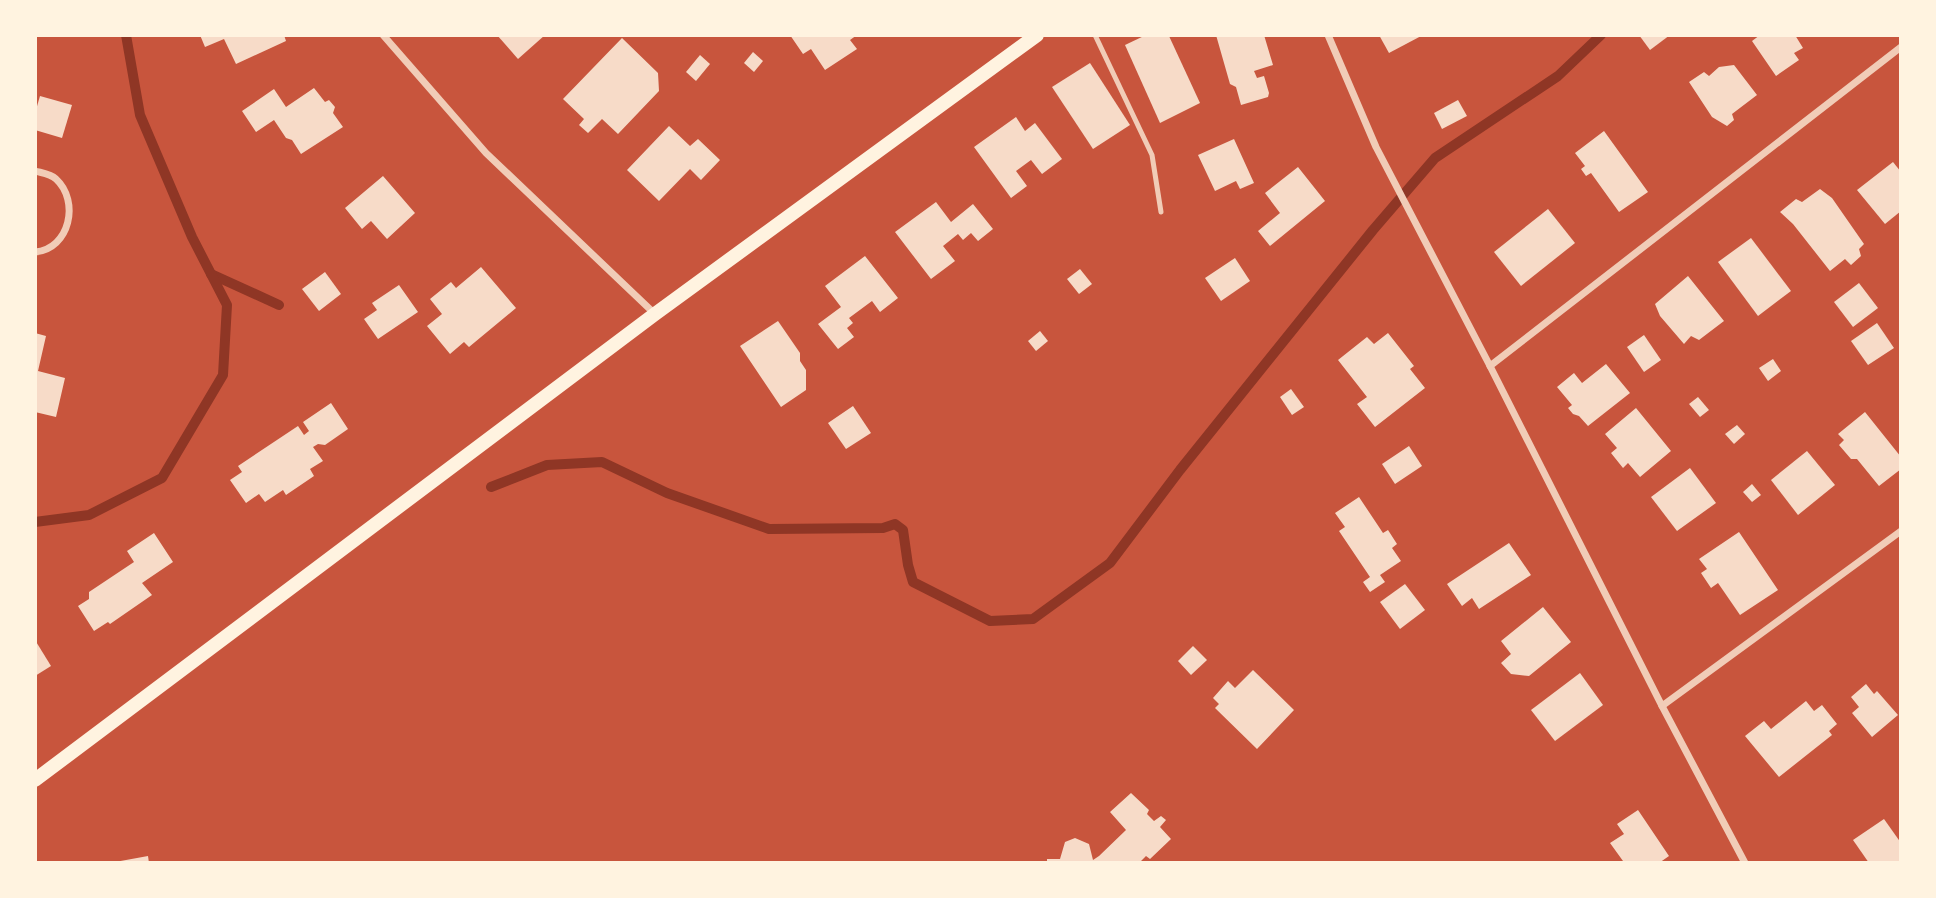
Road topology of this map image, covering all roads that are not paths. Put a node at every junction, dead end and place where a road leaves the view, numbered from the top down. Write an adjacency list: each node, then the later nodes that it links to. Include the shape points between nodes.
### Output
1 (383, 35): 9 (street, via 486,153)
2 (1037, 35): 9 (main road)
3 (1095, 35): 7 (lane, via 1152,155)
4 (1328, 35): 10 (street, via 1376,147)
5 (1901, 47): 10 (street)
6 (35, 171): 8 (street, via 54,177 65,190 69,206 68,225 59,242)
7 (1161, 212)
8 (35, 252)
9 (655, 314): 13 (main road)
10 (1490, 366): 12 (street)
11 (1901, 531): 12 (street)
12 (1662, 706): 14 (street)
13 (35, 780)
14 (1745, 863)

